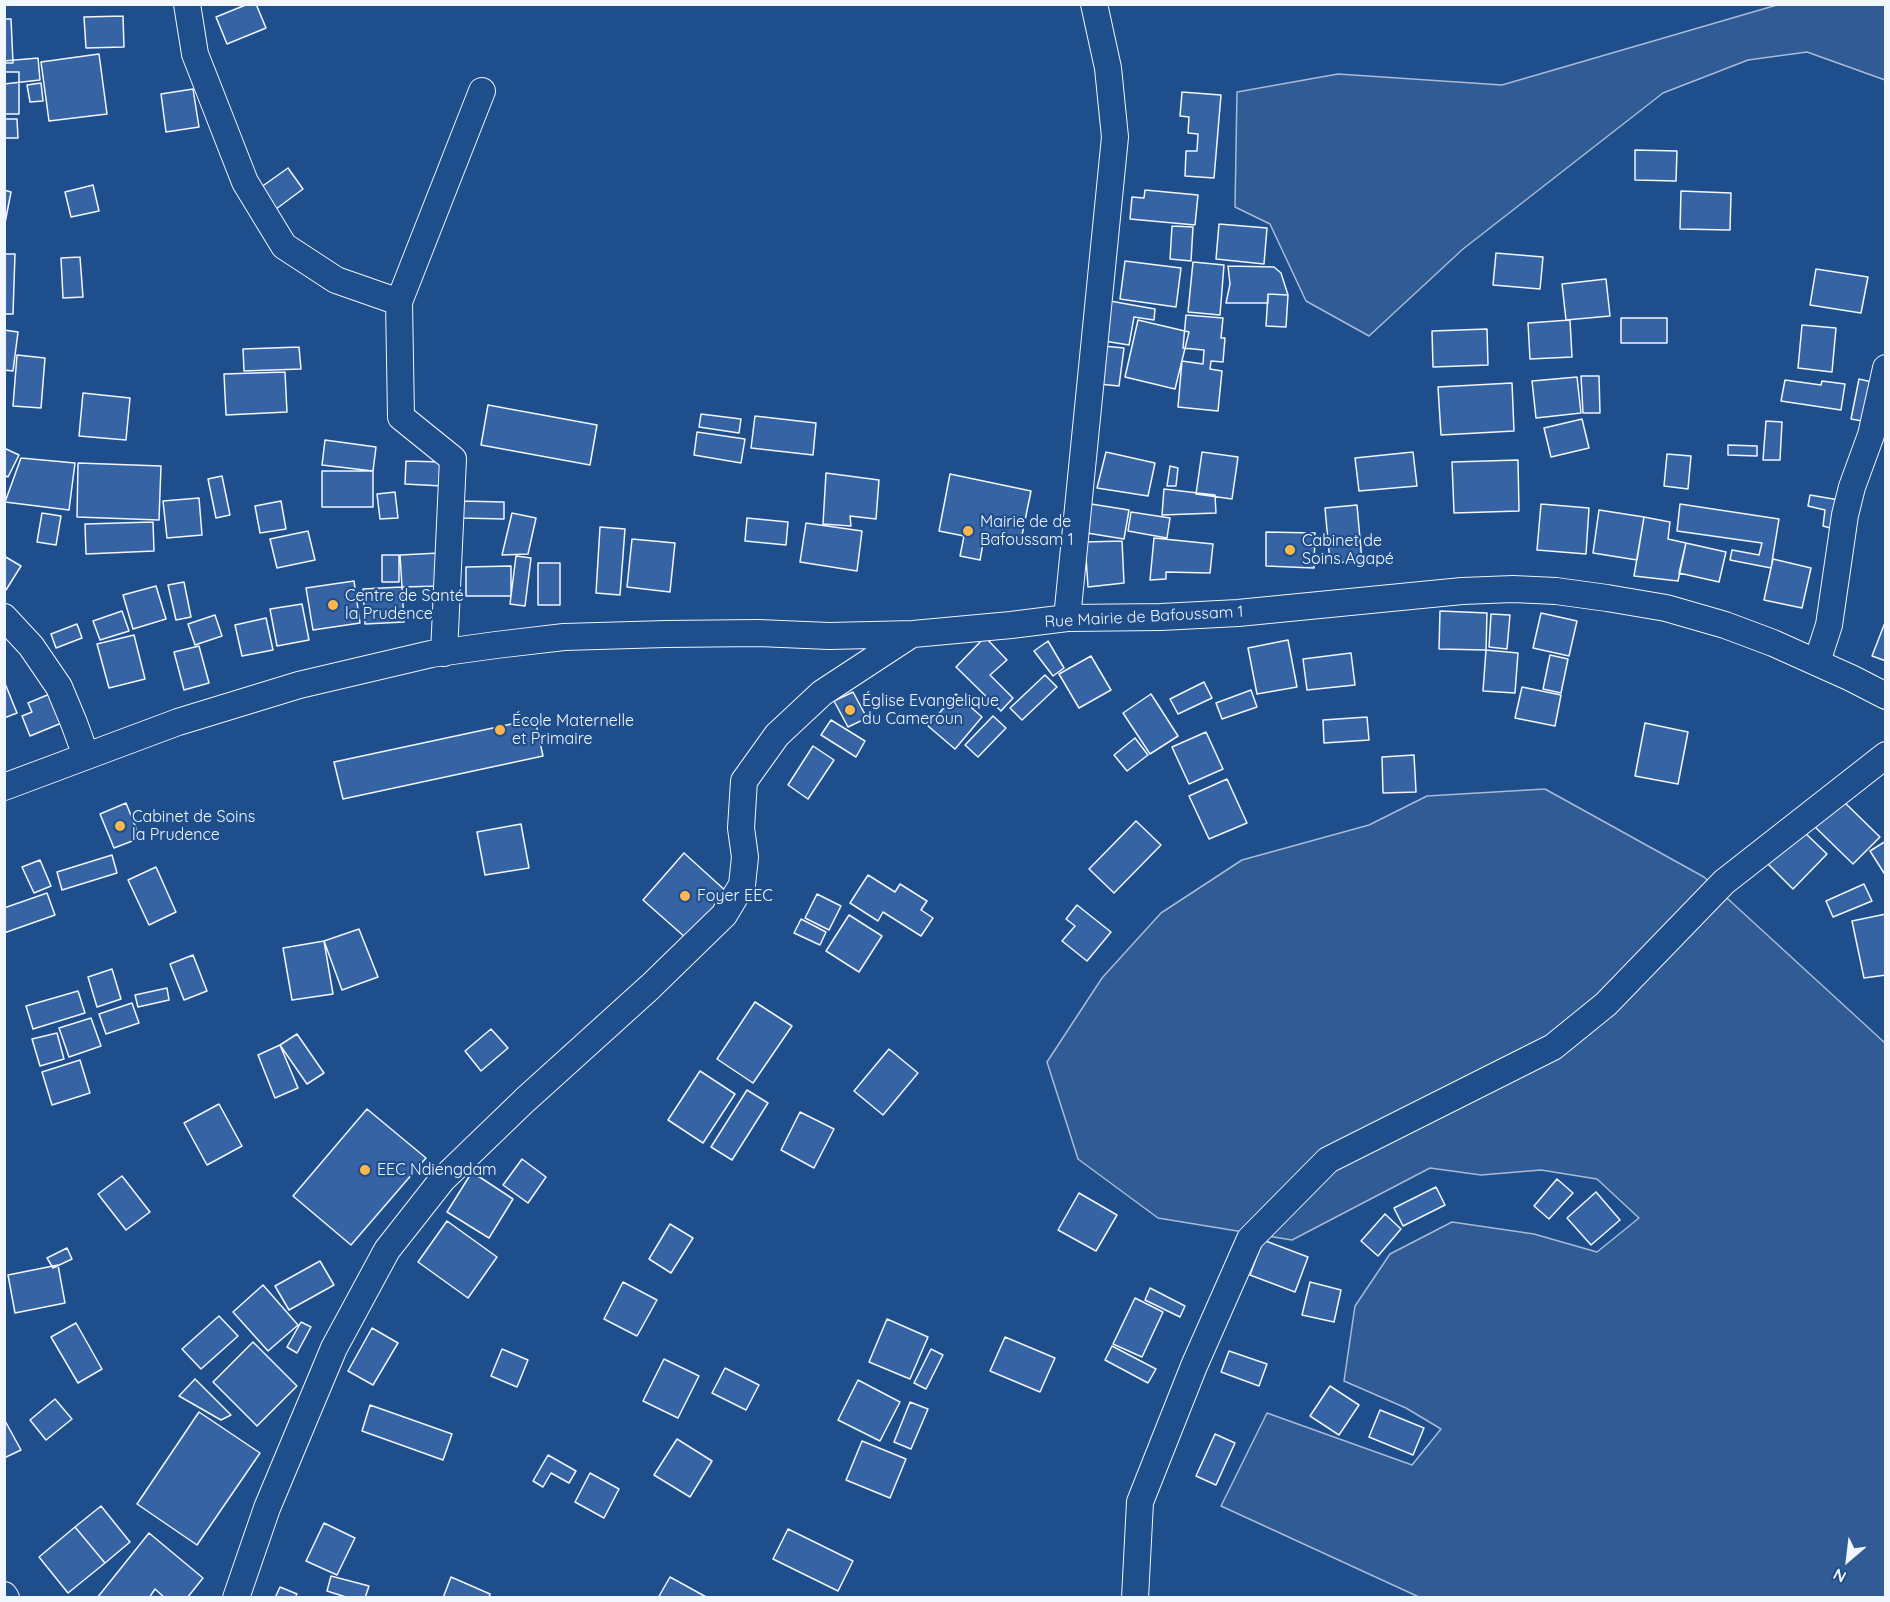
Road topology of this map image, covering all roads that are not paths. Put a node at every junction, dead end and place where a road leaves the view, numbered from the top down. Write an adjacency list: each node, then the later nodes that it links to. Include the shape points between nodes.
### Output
1 (187, 4): 4 (street, via 195,54 245,182 284,246 336,280)
2 (1094, 4): 7 (street, via 1108,68 1115,137)
3 (482, 91): 4 (street)
4 (399, 302): 9 (street, via 400,417 453,459)
5 (1886, 368): 10 (street, via 1871,435 1845,516 1829,625)
6 (4, 617): 13 (street, via 31,646 59,687)
7 (1066, 618): 8 (street, Rue Mairie de Bafoussam 1); 10 (street, Rue Mairie de Bafoussam 1, via 1238,613 1513,589 1556,591 1666,608 1725,625)
8 (913, 634): 9 (street, Rue Mairie de Bafoussam 1, via 564,637); 15 (street, via 822,693 777,735 744,781 742,885 724,915 442,1180 387,1250 334,1348 267,1508)
9 (444, 652): 13 (street, Rue Mairie de Bafoussam 1, via 299,685)
10 (1817, 662): 11 (street, Rue Mairie de Bafoussam 1)
11 (1886, 696)
12 (1886, 755): 16 (street, via 1724,882 1606,1004 1553,1047 1328,1160 1250,1239 1140,1502)
13 (86, 756): 14 (street, Rue Mairie de Bafoussam 1)
14 (4, 787)
15 (236, 1598)
16 (1135, 1598)

